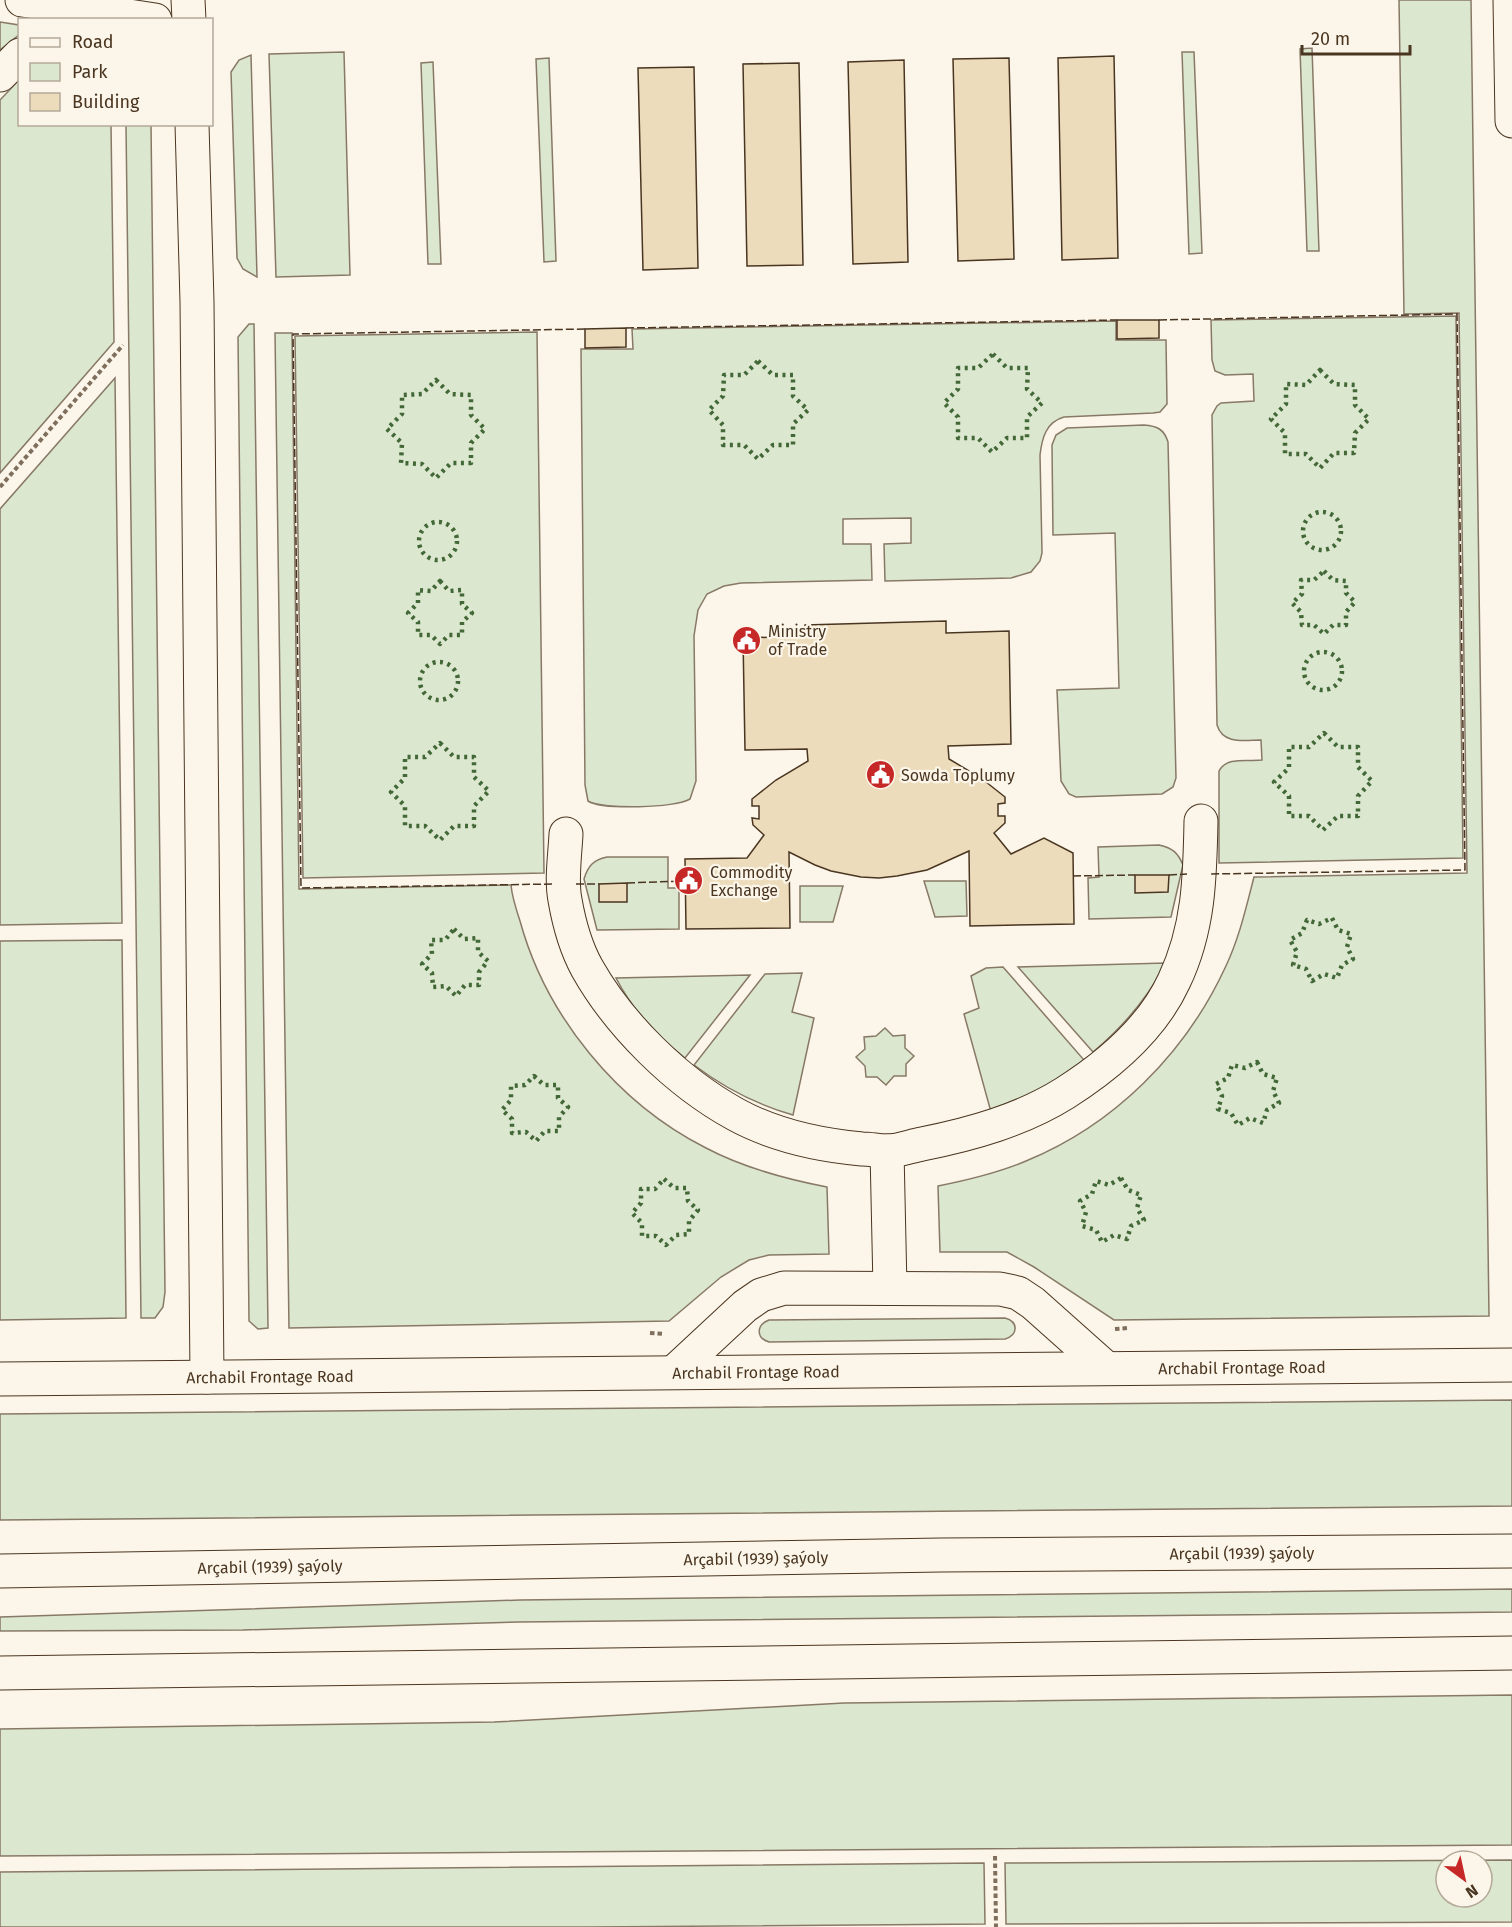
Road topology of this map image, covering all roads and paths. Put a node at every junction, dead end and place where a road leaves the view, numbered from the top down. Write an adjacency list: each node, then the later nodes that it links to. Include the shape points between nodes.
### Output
1 (22, 0): 4 (main road)
2 (188, 0): 6 (main road)
3 (1510, 0): 9 (main road)
4 (61, 13): 5 (main road)
5 (128, 18)
6 (189, 18)
7 (18, 57): 8 (main road)
8 (0, 75)
9 (1512, 121)
10 (192, 126): 20 (main road)
11 (123, 345): 12 (path)
12 (0, 487)
13 (1201, 821): 15 (main road, via 1200,885 1189,939 1174,981 1149,1021 1120,1052 1087,1079 1013,1120)
14 (566, 834): 15 (main road, via 564,898 572,930 586,967 633,1031 696,1088 735,1114 793,1137 838,1147)
15 (888, 1151): 16 (main road)
16 (890, 1288): 18 (main road, via 1000,1289 1018,1293); 19 (main road, via 784,1288 761,1295)
17 (1512, 1365): 18 (main road, Archabil Frontage Road)
18 (1106, 1368): 19 (main road, Archabil Frontage Road)
19 (674, 1372): 20 (main road, Archabil Frontage Road)
20 (207, 1377): 21 (main road, Archabil Frontage Road)
21 (0, 1379)
22 (1512, 1551): 23 (main road, Arçabil (1939) şaýoly, via 929,1555)
23 (0, 1571)
24 (1512, 1653): 25 (main road)
25 (0, 1673)
26 (995, 1856): 27 (path)
27 (996, 1927)

